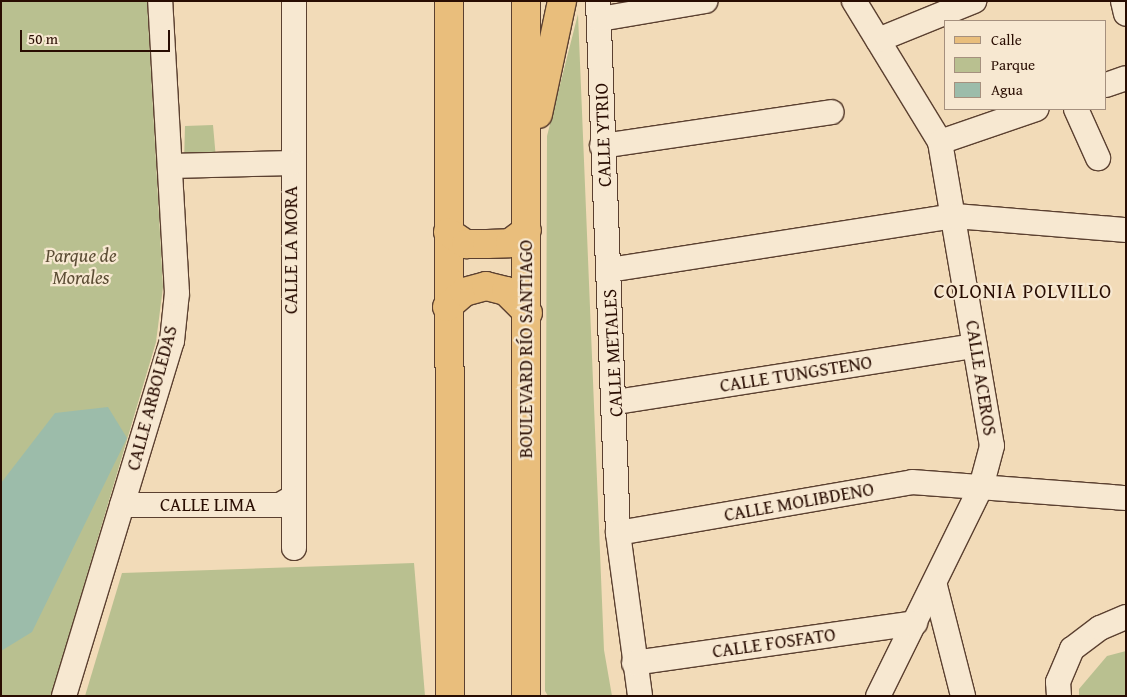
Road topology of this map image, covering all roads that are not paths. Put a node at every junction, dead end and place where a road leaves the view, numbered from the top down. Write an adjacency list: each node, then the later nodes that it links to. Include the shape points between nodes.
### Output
1 (160, 1): 22 (street, CALLE ARBOLEDAS)
2 (294, 1): 21 (street, CALLE LA MORA)
3 (450, 1): 27 (main road)
4 (526, 1): 23 (main road, BOULEVARD RÍO SANTIAGO)
5 (562, 1): 23 (main road)
6 (705, 1): 10 (street)
7 (854, 1): 12 (street, CALLE ACEROS)
8 (974, 1): 12 (street)
9 (1123, 1): 11 (street)
10 (599, 10): 19 (street, CALLE YTRIO)
11 (1126, 14)
12 (878, 40): 18 (street, CALLE ACEROS)
13 (1126, 78): 14 (street)
14 (1107, 84)
15 (1033, 110): 18 (street)
16 (1076, 110): 20 (street)
17 (832, 112): 19 (street)
18 (940, 142): 24 (street, CALLE ACEROS)
19 (602, 146): 28 (street, CALLE YTRIO)
20 (1098, 158)
21 (291, 163): 22 (street); 34 (street, CALLE LA MORA)
22 (172, 166): 36 (street, CALLE ARBOLEDAS, via 177,293 172,341)
23 (527, 166): 25 (main road, BOULEVARD RÍO SANTIAGO)
24 (955, 216): 26 (street, CALLE METALES); 28 (street, CALLE METALES); 31 (street, CALLE ACEROS)
25 (527, 230): 27 (main road, via 510,243 487,244 466,244); 30 (main road, BOULEVARD RÍO SANTIAGO)
26 (1126, 230)
27 (448, 232): 29 (main road)
28 (609, 270): 32 (street, CALLE METALES)
29 (447, 307): 30 (main road, via 464,292 486,286 506,291); 44 (main road)
30 (528, 313): 45 (main road, BOULEVARD RÍO SANTIAGO, via 523,583)
31 (975, 346): 32 (street, CALLE TUNGSTENO); 33 (street, CALLE ACEROS, via 992,446)
32 (616, 402): 37 (street, CALLE METALES)
33 (981, 487): 35 (street, CALLE MOLIBDENO); 37 (street, CALLE MOLIBDENO, via 912,482); 39 (street, CALLE ACEROS)
34 (292, 498): 36 (street, CALLE LIMA, via 280,505); 38 (street, CALLE LA MORA)
35 (1126, 498)
36 (122, 505): 43 (street, CALLE ARBOLEDAS)
37 (618, 533): 42 (street, CALLE METALES)
38 (294, 548)
39 (935, 586): 41 (street, CALLE ACEROS); 48 (street)
40 (1126, 617): 49 (street, via 1100,628 1072,649 1058,682)
41 (914, 623): 42 (street, CALLE FOSFATO); 47 (street, CALLE ACEROS)
42 (634, 664): 46 (street, CALLE METALES)
43 (64, 696)
44 (450, 696)
45 (526, 696)
46 (640, 696)
47 (878, 696)
48 (963, 696)
49 (1059, 696)

